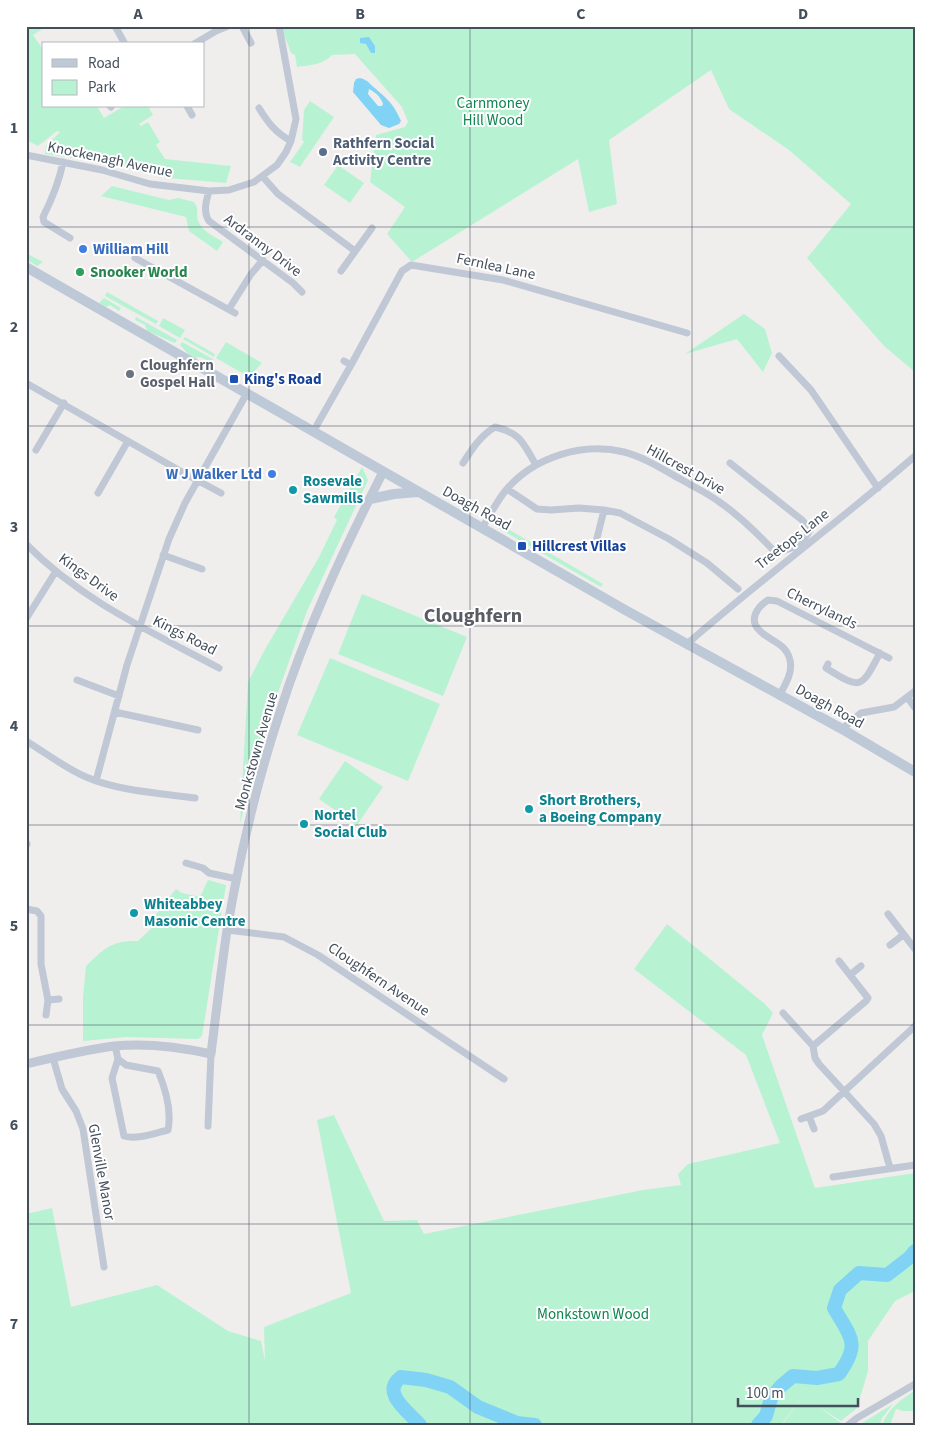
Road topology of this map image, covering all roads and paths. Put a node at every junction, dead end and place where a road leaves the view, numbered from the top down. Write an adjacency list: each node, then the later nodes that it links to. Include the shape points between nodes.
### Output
1 (115, 26): 5 (street)
2 (228, 26): 6 (street)
3 (242, 26): 7 (street)
4 (279, 26): 11 (street, Knockenagh Avenue, via 296,119)
5 (124, 42)
6 (197, 42)
7 (250, 43)
8 (188, 108): 10 (street)
9 (259, 108): 11 (street, via 274,130)
10 (192, 115)
11 (291, 141): 14 (street, Knockenagh Avenue, via 277,166)
12 (26, 155): 13 (street, Knockenagh Avenue)
13 (63, 162): 15 (street, Knockenagh Avenue, via 150,184); 17 (street, via 54,195 42,217 44,222)
14 (263, 177): 15 (street, Knockenagh Avenue, via 229,190); 18 (street, via 278,194)
15 (208, 191): 20 (street, Ardranny Drive, via 205,207 209,221)
16 (372, 228): 18 (street)
17 (70, 238)
18 (355, 251): 22 (street)
19 (135, 258): 20 (street, via 232,311 251,274)
20 (263, 260): 23 (street, Ardranny Drive)
21 (26, 267): 29 (main road, Doagh Road)
22 (341, 270)
23 (302, 292)
24 (687, 332): 27 (street, Fernlea Lane, via 503,280 411,265 402,272)
25 (779, 356): 40 (street, via 811,390)
26 (344, 361): 27 (street)
27 (351, 365): 31 (street, Fernlea Lane)
28 (26, 383): 30 (street)
29 (247, 393): 31 (main road, Doagh Road); 39 (street, Kings Road)
30 (64, 404): 32 (street); 33 (street)
31 (313, 432): 38 (main road, Doagh Road)
32 (128, 441): 39 (street); 43 (street)
33 (36, 450)
34 (915, 456): 40 (street, Treetops Lane)
35 (730, 463): 37 (street, Hillcrest Drive, via 802,520 810,530 804,540 790,550 775,552 719,502 659,467 624,452 596,449 564,453)
36 (463, 464): 37 (street, via 484,433 495,427 518,436)
37 (536, 465): 41 (street, Hillcrest Drive)
38 (383, 472): 42 (main road, Doagh Road); 45 (street, Monkstown Avenue)
39 (198, 480): 44 (street); 50 (street, Kings Road)
40 (878, 488): 56 (street, Treetops Lane, via 751,588)
41 (507, 489): 46 (street, via 537,508); 47 (street, Hillcrest Drive)
42 (419, 492): 45 (main road); 47 (main road, Doagh Road)
43 (98, 493)
44 (221, 493)
45 (370, 499): 75 (street, Monkstown Avenue, via 303,645 258,789)
46 (604, 510): 48 (street); 53 (street, via 620,513 669,539 707,563)
47 (482, 528): 56 (main road, Doagh Road)
48 (596, 542)
49 (26, 544): 52 (street, Kings Drive)
50 (163, 555): 51 (street); 55 (street, Kings Road)
51 (202, 569)
52 (56, 571): 54 (street); 55 (street, Kings Drive)
53 (738, 589)
54 (26, 619)
55 (140, 627): 60 (street, Kings Road); 63 (street, Kings Road)
56 (687, 644): 64 (main road, Doagh Road)
57 (880, 653): 58 (street, Cherrylands); 59 (street, via 867,678 858,683 848,682 826,668); 64 (street, Cherrylands, via 776,601 768,600 754,616 759,630 782,647 789,658 790,674)
58 (890, 658)
59 (828, 664)
60 (219, 668)
61 (77, 680): 63 (street)
62 (915, 691): 65 (street)
63 (119, 696): 67 (street, Kings Road)
64 (779, 696): 68 (main road, Doagh Road)
65 (907, 697): 66 (street); 68 (street, via 894,707 861,713)
66 (915, 708)
67 (115, 712): 69 (street); 72 (street, Kings Road)
68 (842, 729): 71 (main road, Doagh Road)
69 (198, 730)
70 (26, 741): 72 (street)
71 (914, 772)
72 (96, 781): 73 (street)
73 (195, 798)
74 (186, 863): 75 (street, via 204,868 209,873)
75 (238, 879): 78 (street, Monkstown Avenue)
76 (26, 910): 86 (street, via 37,911 41,916 41,964)
77 (888, 914): 79 (street)
78 (227, 930): 92 (street, Monkstown Avenue); 96 (street, Cloughfern Avenue, via 284,937 318,954)
79 (903, 935): 80 (street); 81 (street)
80 (890, 945)
81 (915, 949)
82 (839, 961): 84 (street)
83 (861, 966): 84 (street)
84 (850, 975): 91 (street, via 868,998)
85 (59, 999): 86 (street)
86 (48, 1000): 88 (street)
87 (783, 1013): 91 (street)
88 (46, 1015)
89 (915, 1026): 97 (street)
90 (115, 1046): 92 (street, via 190,1049); 93 (street); 94 (street)
91 (813, 1046): 97 (street, via 815,1058)
92 (210, 1054): 100 (street)
93 (53, 1058): 95 (street); 105 (street, Glenville Manor, via 62,1089 83,1129)
94 (118, 1059): 94 (street, via 112,1078 124,1136 168,1130 170,1117 158,1071 126,1065)
95 (26, 1064)
96 (504, 1079)
97 (844, 1091): 98 (street, via 823,1111); 103 (street, via 874,1124)
98 (809, 1116): 99 (street); 101 (street)
99 (800, 1119)
100 (208, 1126)
101 (814, 1129)
102 (915, 1165): 103 (street)
103 (890, 1168): 104 (street)
104 (833, 1177)
105 (104, 1267)
106 (915, 1384): 107 (street)
107 (848, 1425)

